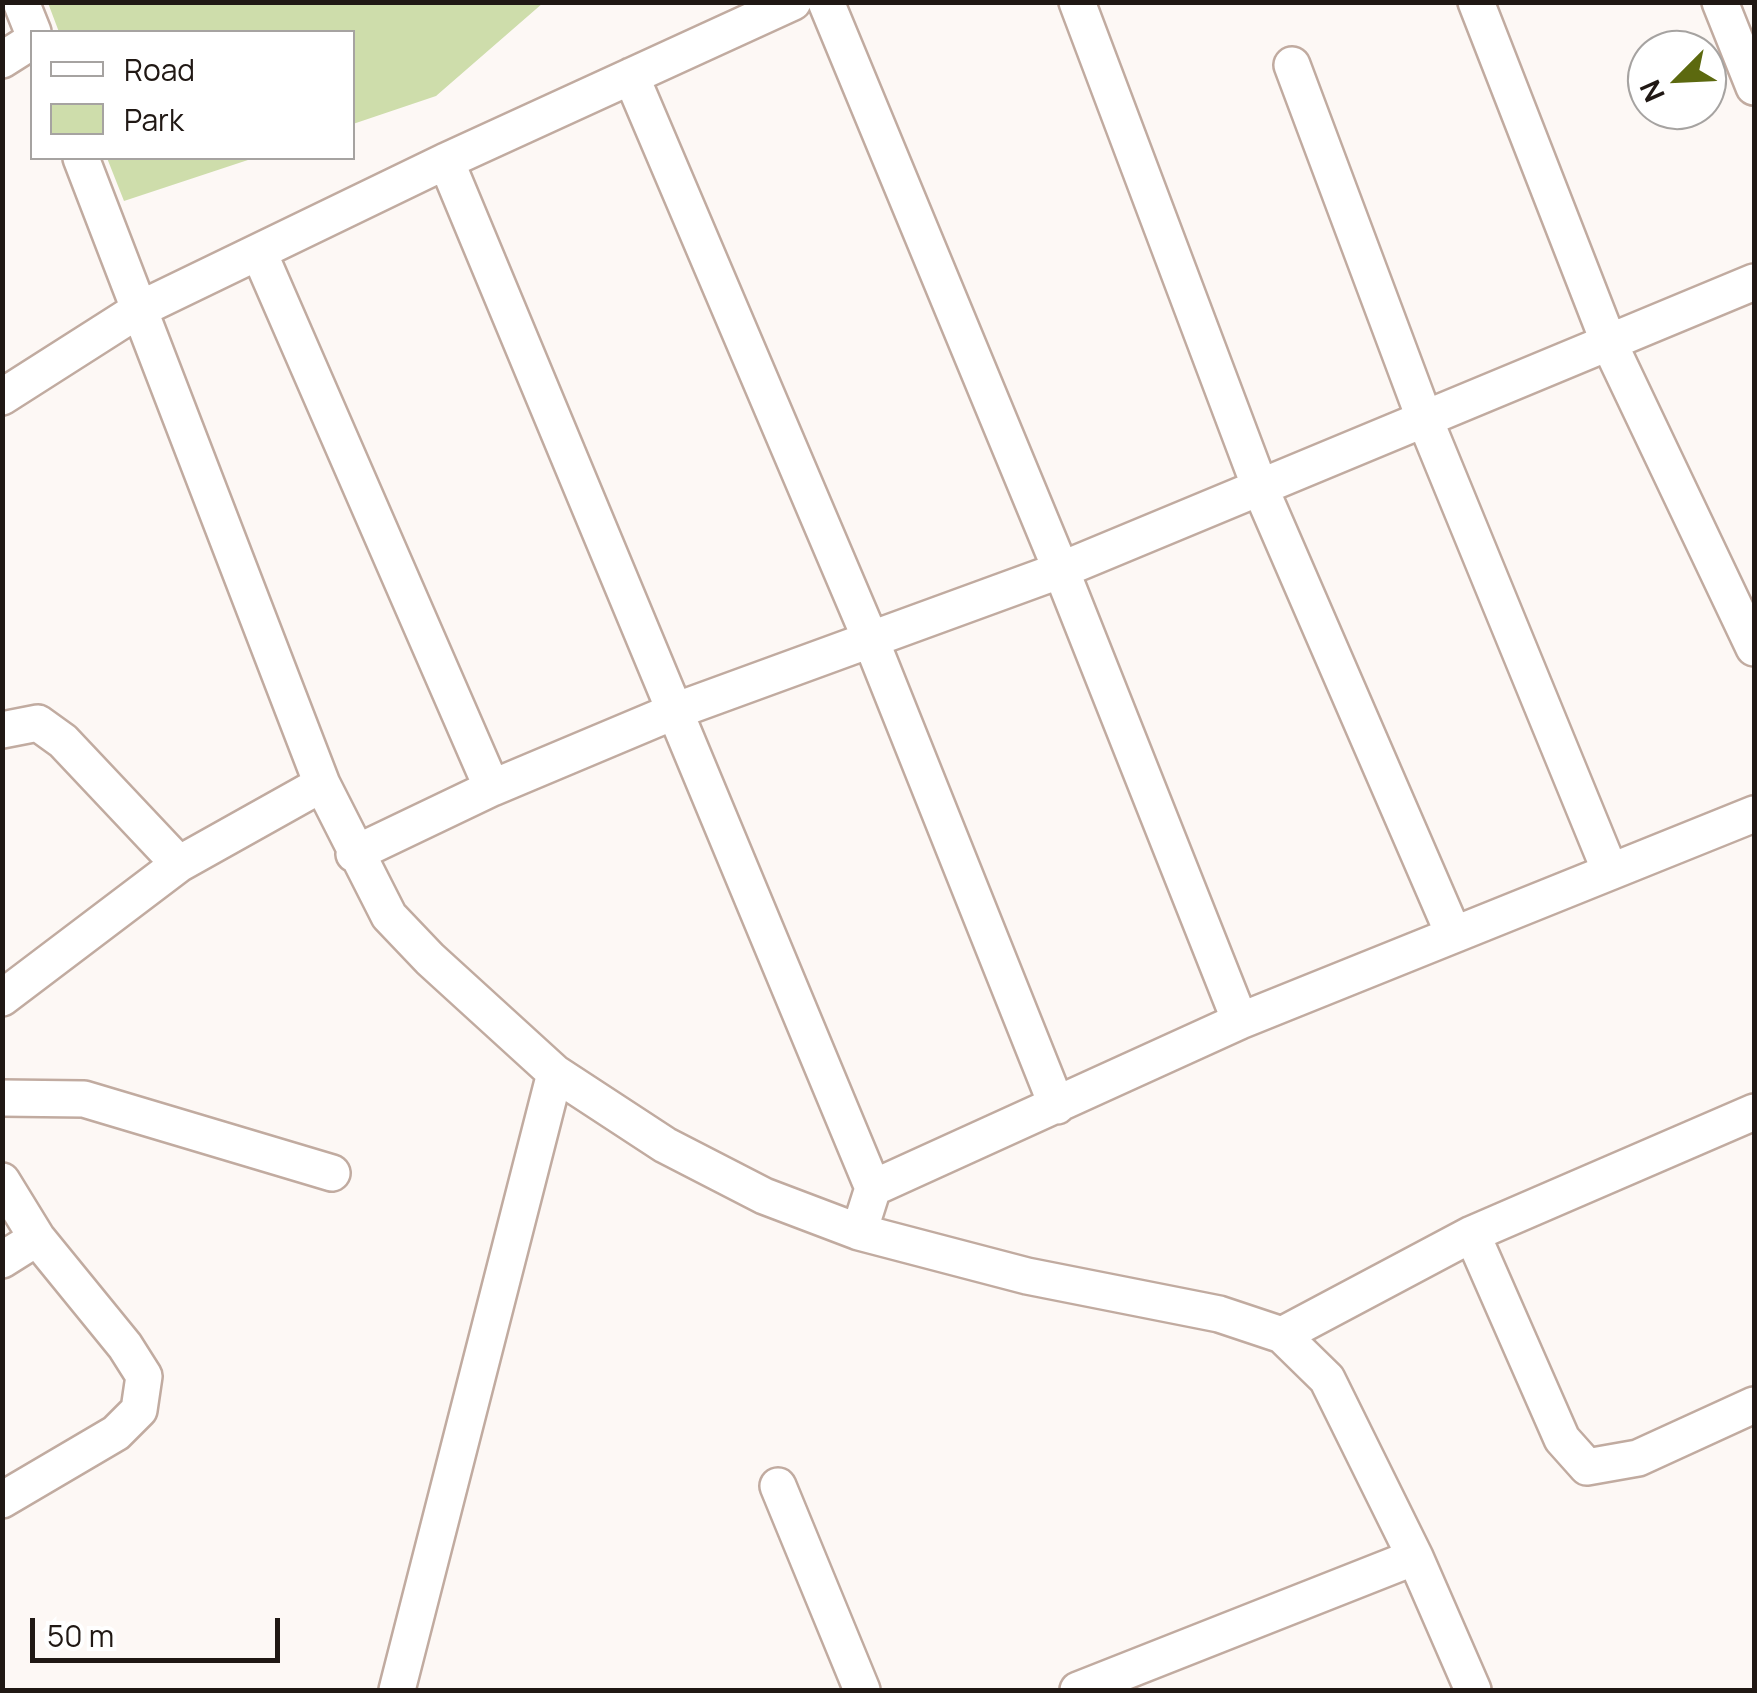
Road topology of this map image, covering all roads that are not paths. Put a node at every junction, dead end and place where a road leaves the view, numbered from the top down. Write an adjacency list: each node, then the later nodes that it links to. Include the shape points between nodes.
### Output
1 (21, 2): 7 (street)
2 (793, 2): 11 (street)
3 (826, 2): 22 (street)
4 (1078, 2): 21 (street)
5 (1476, 2): 18 (street)
6 (1720, 2): 12 (street)
7 (31, 30)
8 (30, 42): 9 (street)
9 (2, 60)
10 (1292, 65): 20 (street)
11 (631, 76): 14 (street); 23 (street)
12 (1754, 88)
13 (82, 160): 17 (street)
14 (446, 160): 15 (street); 25 (street)
15 (260, 255): 17 (street); 28 (street)
16 (1754, 282): 18 (street)
17 (140, 309): 19 (street); 27 (street)
18 (1609, 343): 20 (street); 24 (street)
19 (2, 397)
20 (1426, 420): 21 (street); 32 (street)
21 (1261, 490): 22 (street); 33 (street)
22 (1061, 570): 23 (street); 35 (street)
23 (870, 638): 25 (street); 38 (street)
24 (1754, 648)
25 (675, 711): 28 (street); 42 (street)
26 (2, 730): 31 (street, via 38,723 63,741)
27 (322, 784): 30 (street); 31 (street)
28 (492, 788): 30 (street)
29 (1754, 814): 32 (street)
30 (354, 854): 36 (street, via 389,916)
31 (179, 864): 34 (street)
32 (1610, 871): 33 (street)
33 (1453, 933): 35 (street)
34 (2, 998)
35 (1240, 1020): 38 (street)
36 (555, 1073): 43 (street, via 665,1145 764,1196); 52 (street)
37 (2, 1098): 40 (street, via 84,1099)
38 (1057, 1106): 42 (street)
39 (1754, 1112): 44 (street)
40 (332, 1173)
41 (2, 1181): 45 (street)
42 (873, 1188): 43 (street)
43 (859, 1232): 47 (street, via 1027,1276 1219,1314)
44 (1472, 1234): 47 (street); 48 (street, via 1562,1439 1587,1468 1638,1458)
45 (38, 1238): 46 (street); 50 (street, via 144,1376 139,1410 116,1433)
46 (2, 1260)
47 (1282, 1335): 51 (street, via 1327,1379)
48 (1754, 1406)
49 (778, 1486): 53 (street)
50 (2, 1500)
51 (1415, 1557): 54 (street); 55 (street)
52 (397, 1690)
53 (862, 1690)
54 (1078, 1690)
55 (1473, 1690)

